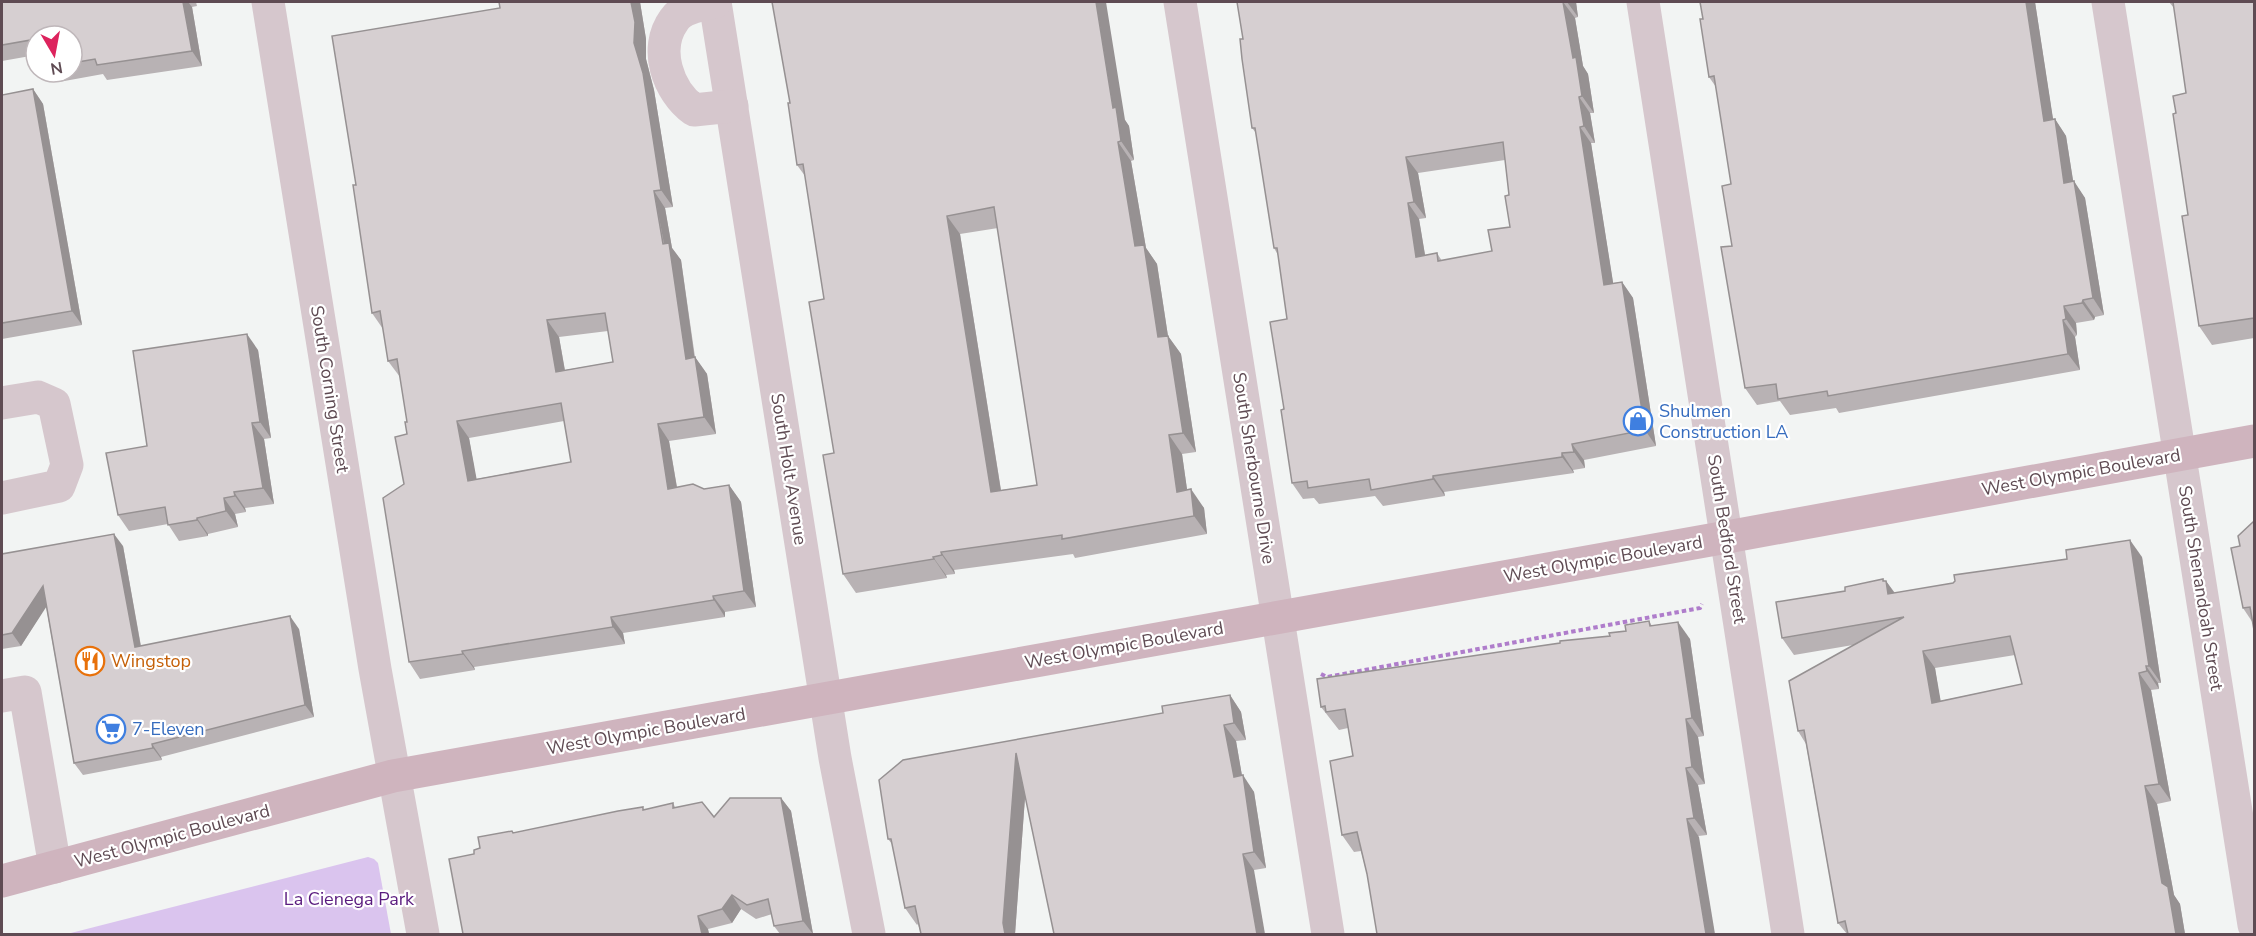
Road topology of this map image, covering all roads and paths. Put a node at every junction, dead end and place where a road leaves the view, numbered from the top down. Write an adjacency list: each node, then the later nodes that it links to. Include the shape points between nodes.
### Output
1 (268, 2): 17 (street, South Corning Street)
2 (716, 2): 6 (street, South Holt Avenue); 6 (street, via 689,9 674,19 664,58 668,78 682,101 694,110)
3 (1180, 2): 13 (street, South Sherbourne Drive)
4 (1644, 2): 11 (street, South Bedford Street)
5 (2108, 2): 9 (street, South Shenandoah Street)
6 (732, 106): 16 (street, South Holt Avenue)
7 (2, 403): 10 (street, via 38,397 54,404 67,465 59,486)
8 (2254, 441): 9 (main road, West Olympic Boulevard)
9 (2179, 454): 11 (main road, West Olympic Boulevard); 20 (street, South Shenandoah Street)
10 (2, 498)
11 (1727, 537): 13 (main road, West Olympic Boulevard); 24 (street, South Bedford Street)
12 (1700, 608): 14 (path, via 1327,677)
13 (1277, 617): 16 (main road, West Olympic Boulevard); 23 (street, South Sherbourne Drive)
14 (1321, 674)
15 (2, 696): 18 (street, via 25,692)
16 (825, 698): 17 (main road, West Olympic Boulevard); 22 (street, South Holt Avenue)
17 (393, 776): 18 (main road, West Olympic Boulevard); 21 (street, South Corning Street)
18 (55, 867): 19 (main road, West Olympic Boulevard)
19 (2, 881)
20 (2254, 925)
21 (423, 934)
22 (869, 934)
23 (1328, 934)
24 (1788, 934)

